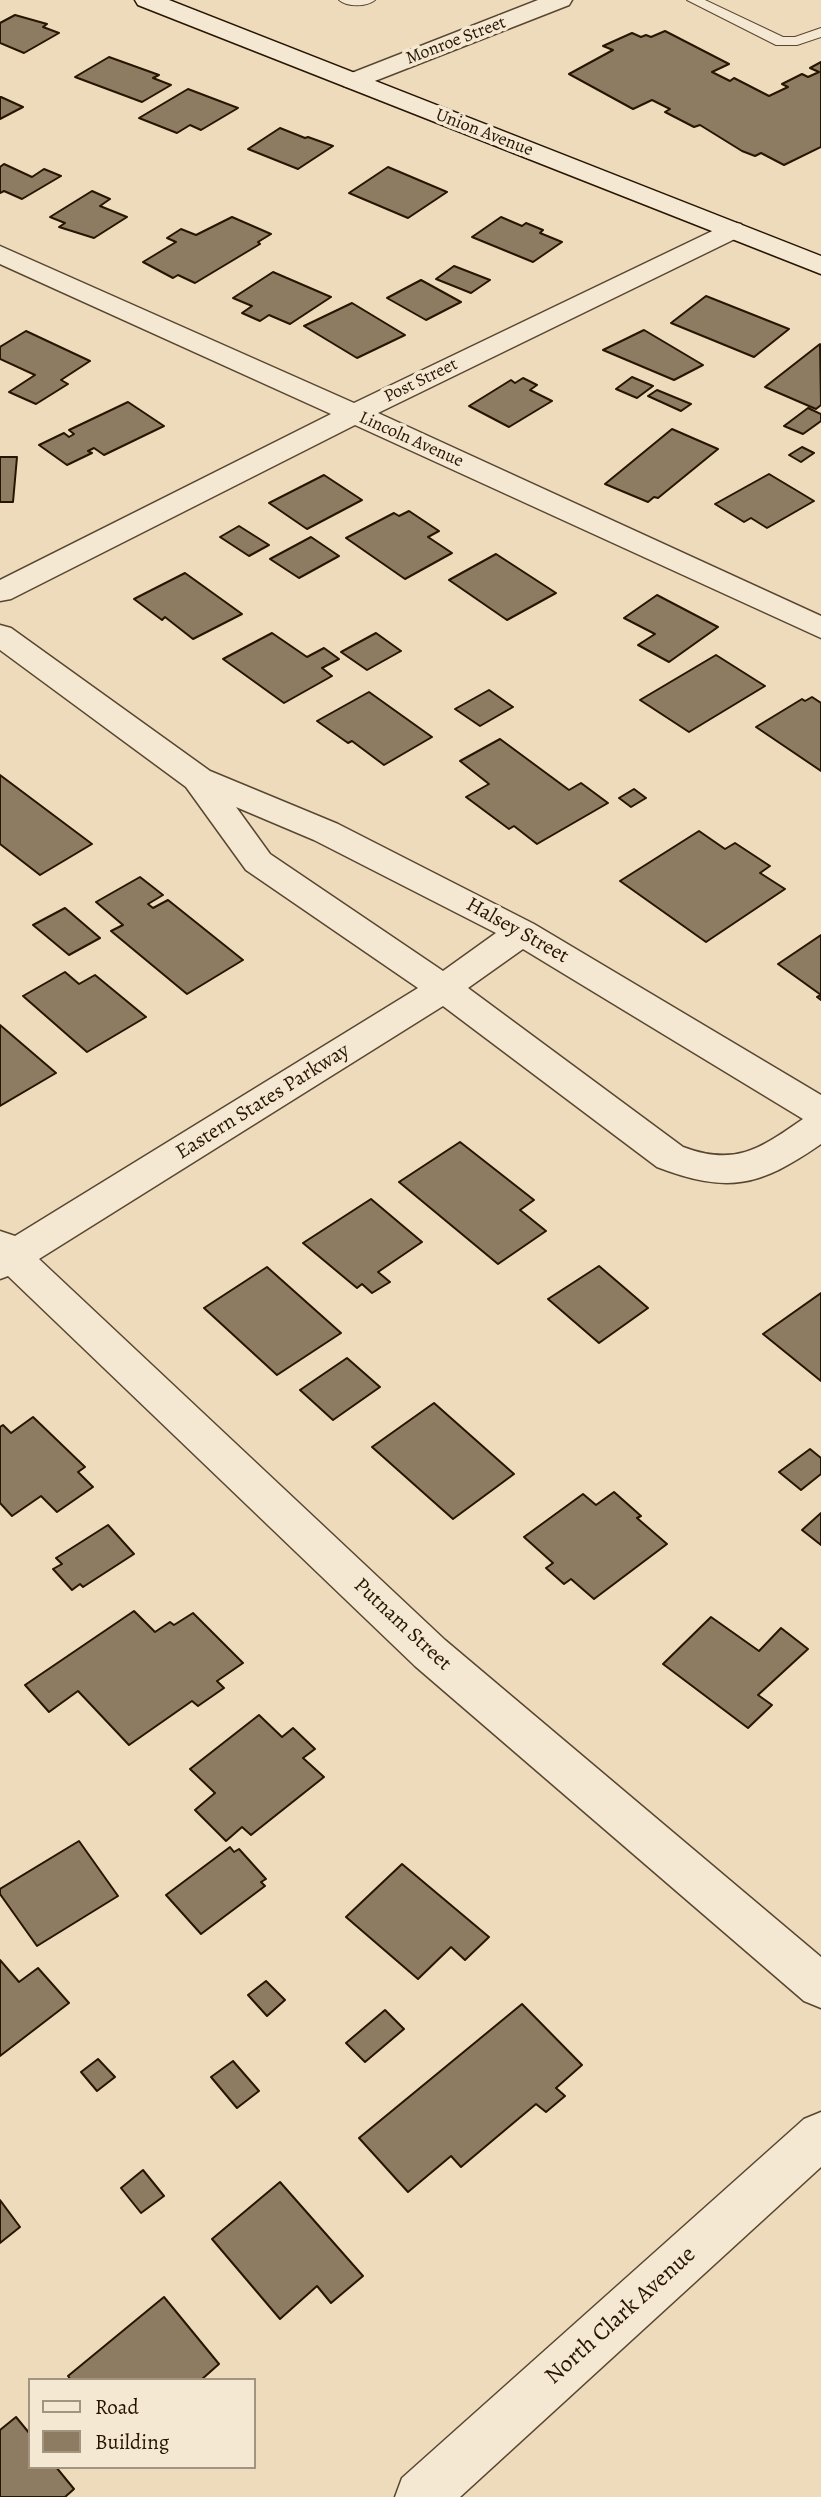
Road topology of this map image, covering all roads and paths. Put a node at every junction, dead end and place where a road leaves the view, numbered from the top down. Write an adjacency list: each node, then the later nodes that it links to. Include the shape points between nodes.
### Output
1 (147, 0): 7 (street, Union Avenue)
2 (346, 0): 3 (lane)
3 (368, 0)
4 (694, 0): 6 (lane, via 781,42)
5 (555, 1): 7 (street, Monroe Street)
6 (821, 32)
7 (353, 81): 8 (street, Union Avenue)
8 (731, 230): 10 (street, Union Avenue); 11 (street, Post Street)
9 (0, 254): 11 (street, Lincoln Avenue)
10 (821, 265)
11 (354, 414): 12 (street, Post Street); 13 (street, Lincoln Avenue)
12 (0, 592)
13 (821, 628)
14 (0, 635): 15 (street, Halsey Street)
15 (198, 779): 16 (street, Halsey Street, via 326,832); 17 (street, Halsey Street, via 258,862)
16 (522, 932): 17 (street, Eastern States Parkway); 18 (street, Halsey Street)
17 (443, 988): 19 (street, Halsey Street, via 670,1157 696,1169 726,1173 771,1160); 20 (street, Eastern States Parkway)
18 (821, 1112)
19 (821, 1125)
20 (4, 1256): 21 (street, Putnam Street, via 430,1654)
21 (821, 1986)
22 (821, 2134): 23 (street, North Clark Avenue)
23 (421, 2497)

